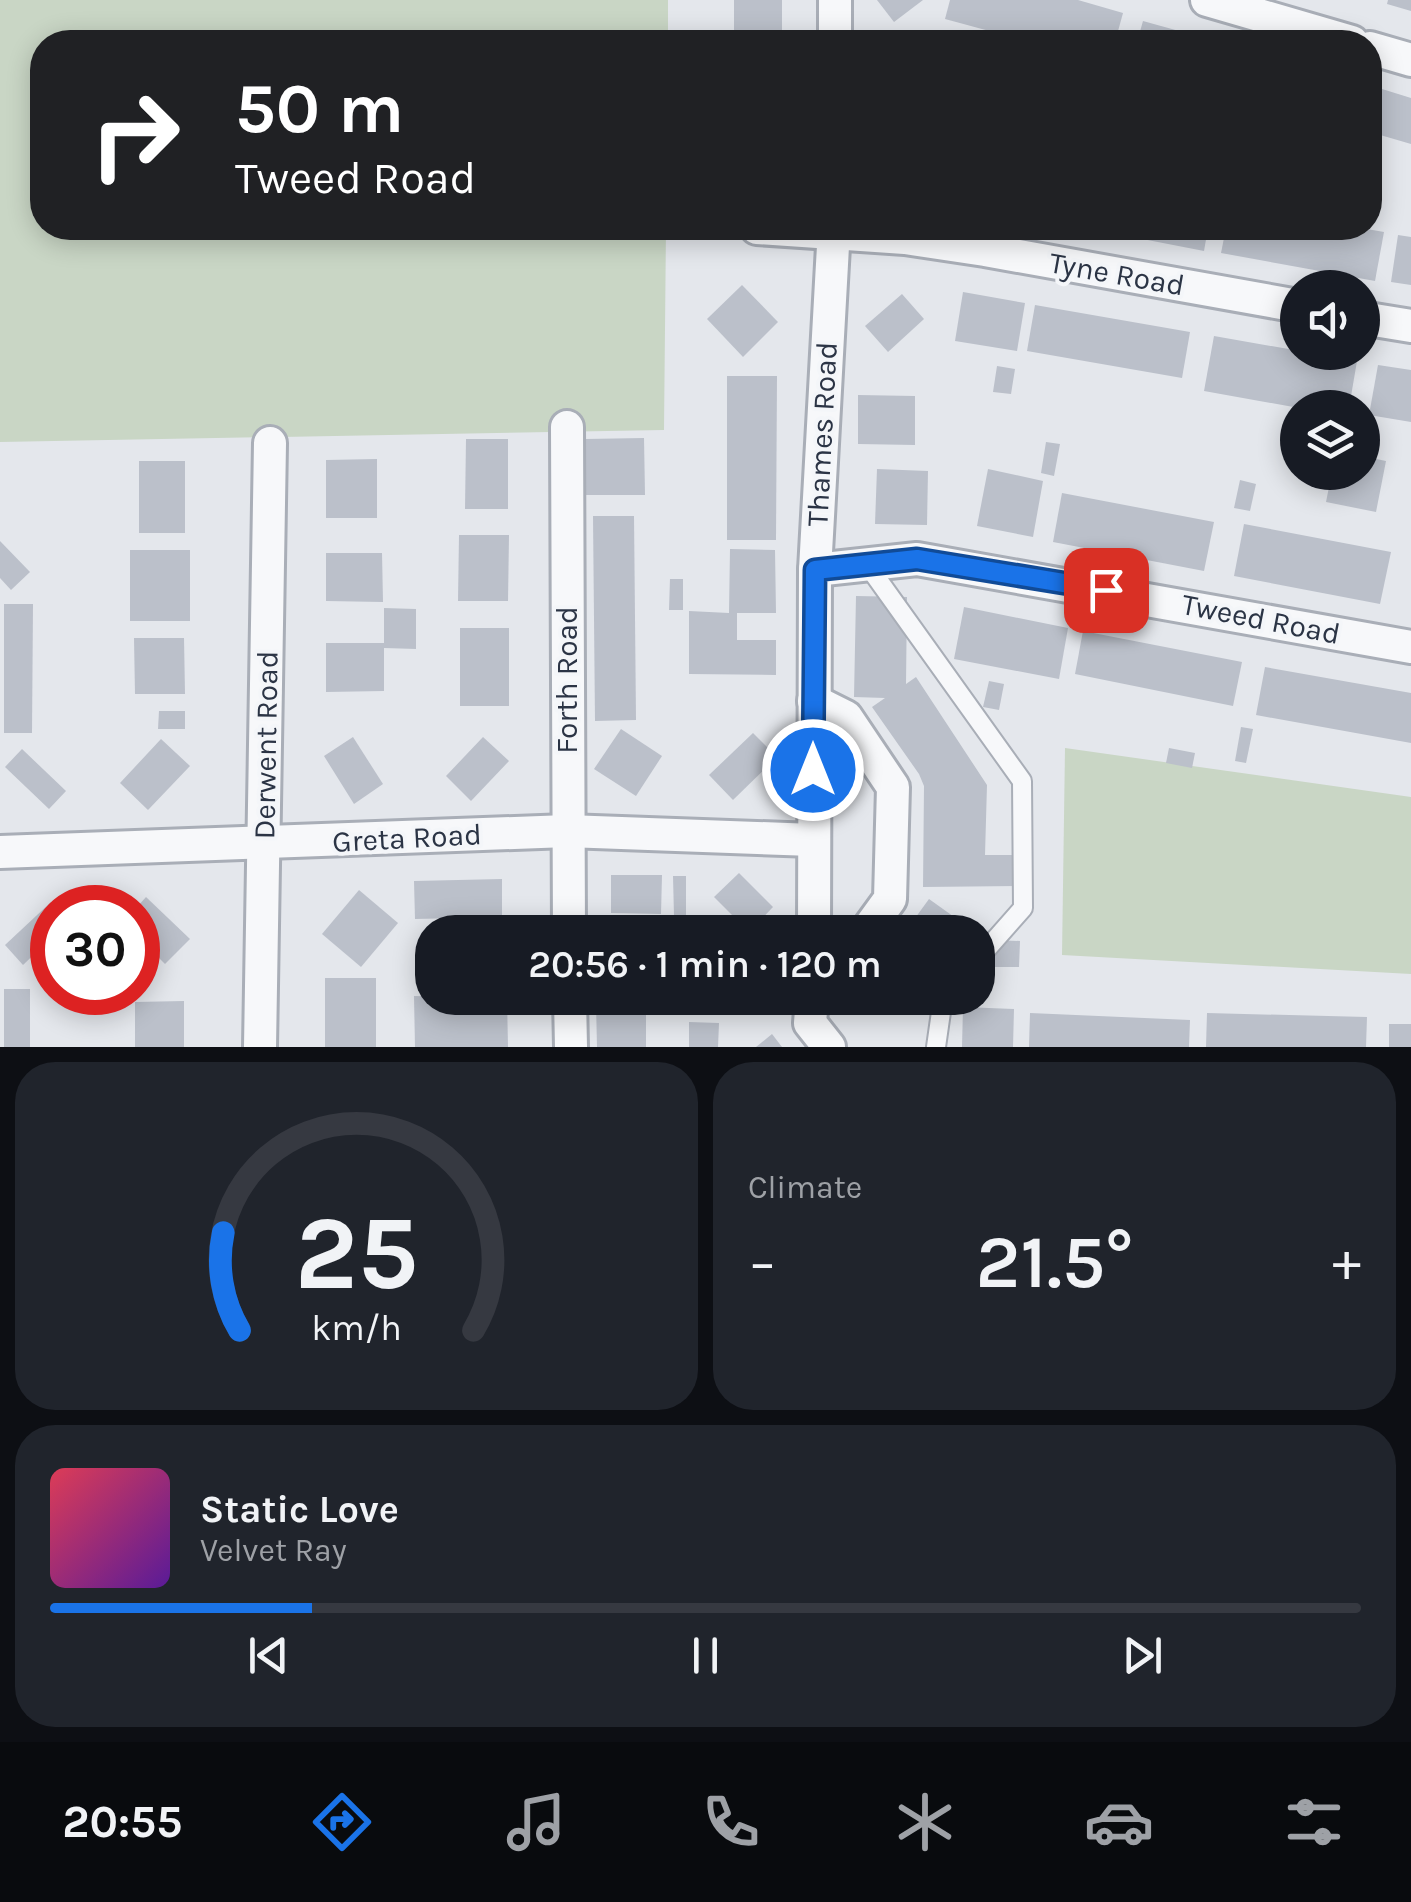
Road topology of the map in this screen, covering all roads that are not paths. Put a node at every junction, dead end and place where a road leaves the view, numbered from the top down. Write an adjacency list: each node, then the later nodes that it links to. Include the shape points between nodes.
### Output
1 (835, 0): 3 (street)
2 (1206, 0): 4 (street)
3 (835, 30)
4 (1310, 30)
5 (1382, 52): 6 (street)
6 (1411, 60)
7 (833, 240): 15 (street, Thames Road)
8 (906, 240): 9 (street, Tyne Road)
9 (1280, 303)
10 (1380, 321): 11 (street)
11 (1411, 326)
12 (566, 428): 18 (street, Forth Road)
13 (270, 444): 20 (street, Derwent Road)
14 (866, 563): 15 (street, Tweed Road); 16 (street, Tweed Road, via 917,559 992,568); 25 (lane, via 1022,781 1023,908)
15 (815, 570): 17 (street, Thames Road)
16 (1411, 647)
17 (814, 702): 19 (street, Thames Road); 24 (street, via 846,717 893,787 890,899)
18 (567, 831): 19 (street, Greta Road); 20 (street, Greta Road); 22 (street, Forth Road)
19 (813, 840): 23 (street, Thames Road)
20 (266, 844): 21 (street, Greta Road); 29 (street, Derwent Road)
21 (0, 852)
22 (569, 915)
23 (814, 915)
24 (878, 915)
25 (995, 940)
26 (570, 1015): 30 (street)
27 (811, 1015): 31 (street)
28 (941, 1015): 32 (lane)
29 (260, 1047)
30 (571, 1047)
31 (828, 1047)
32 (936, 1047)

